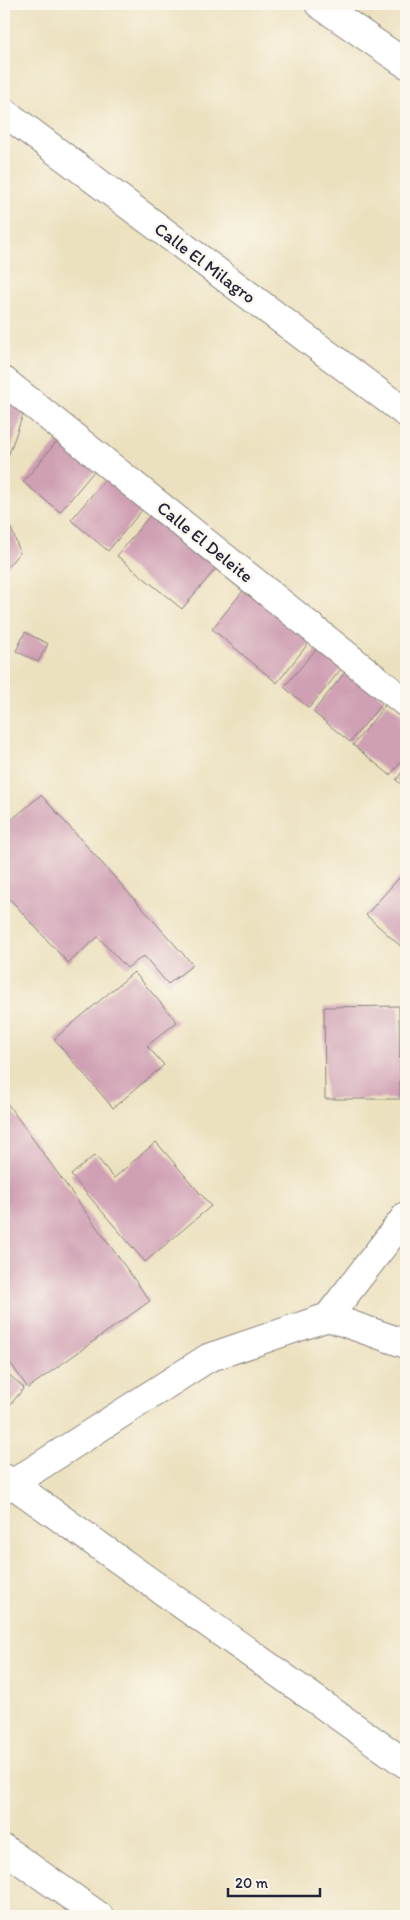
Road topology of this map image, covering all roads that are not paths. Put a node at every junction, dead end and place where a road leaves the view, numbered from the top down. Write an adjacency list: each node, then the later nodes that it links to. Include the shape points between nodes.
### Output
1 (319, 4): 2 (street)
2 (406, 64)
3 (4, 112): 5 (street, Calle El Milagro)
4 (4, 381): 6 (street, Calle El Deleite)
5 (406, 413)
6 (406, 703)
7 (406, 1216): 8 (street)
8 (328, 1317): 9 (street); 10 (street, via 208,1358)
9 (406, 1344)
10 (6, 1484): 11 (street)
11 (406, 1764)
12 (4, 1849): 13 (street)
13 (99, 1916)

